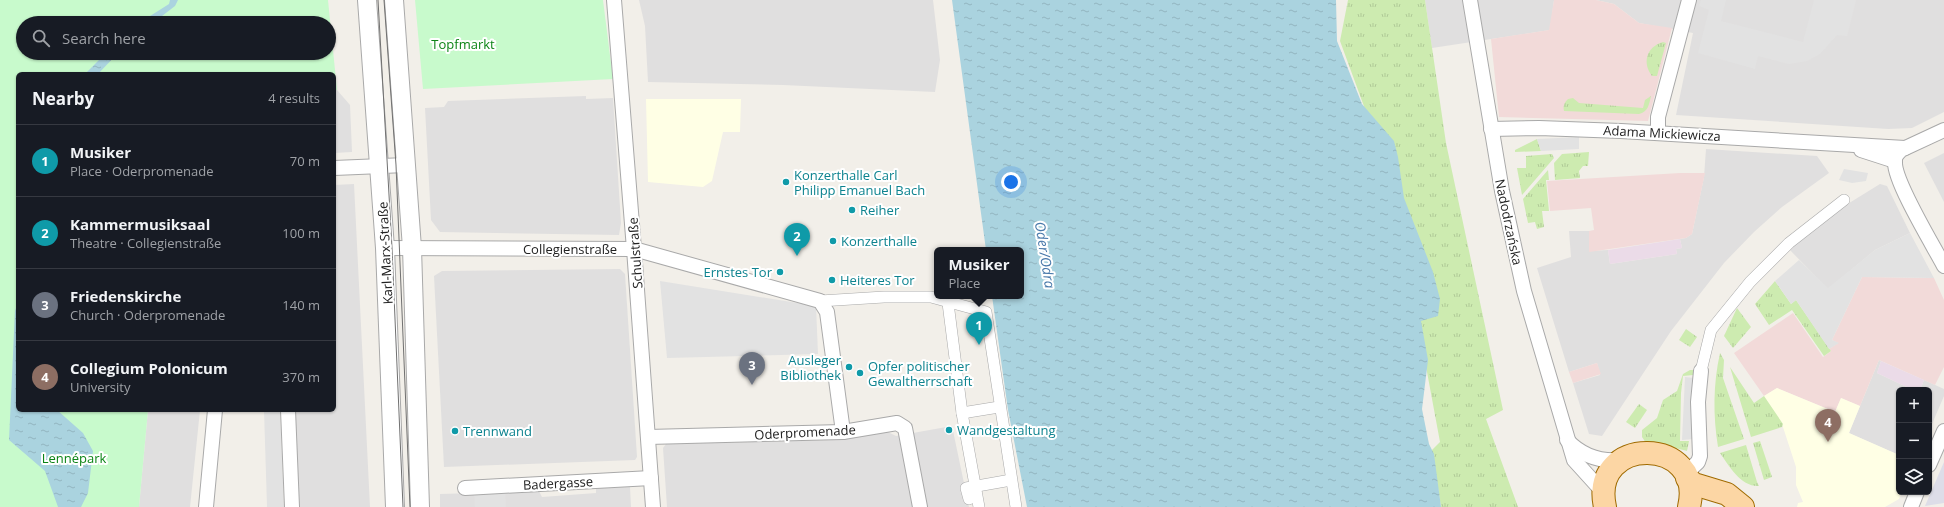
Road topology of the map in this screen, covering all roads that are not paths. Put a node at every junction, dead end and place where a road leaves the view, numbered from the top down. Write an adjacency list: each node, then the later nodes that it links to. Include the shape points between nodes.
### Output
1 (367, 0): 13 (street, Karl-Marx-Straße)
2 (394, 0): 12 (street, Karl-Marx-Straße)
3 (614, 0): 18 (street, Schulstraße)
4 (1470, 0): 6 (street, Nadodrzańska)
5 (1689, 0): 8 (street, via 1658,117)
6 (1491, 129): 8 (street, Adama Mickiewicza, via 1545,128); 32 (street, Nadodrzańska, via 1518,270)
7 (1944, 130): 10 (street)
8 (1658, 133): 9 (street, Adama Mickiewicza)
9 (1834, 143): 10 (street, Adama Mickiewicza); 11 (street, Adama Mickiewicza)
10 (1905, 148): 11 (street, via 1898,153)
11 (1895, 162): 19 (street, via 1901,183)
12 (406, 165): 13 (street); 17 (street, Karl-Marx-Straße)
13 (380, 166): 14 (street); 16 (street, Karl-Marx-Straße)
14 (336, 168)
15 (1844, 200): 24 (street, via 1789,242 1750,282 1711,330)
16 (385, 248): 17 (street, Collegienstraße); 45 (street, Karl-Marx-Straße)
17 (412, 248): 18 (street, Collegienstraße); 46 (street, Karl-Marx-Straße)
18 (634, 249): 22 (street, Collegienstraße); 31 (street, Schulstraße)
19 (1944, 266)
20 (934, 298): 22 (street, Collegienstraße, via 884,297)
21 (938, 299): 23 (street, Collegienstraße)
22 (820, 301): 30 (street, via 827,312)
23 (948, 302): 25 (street, via 986,312); 28 (street)
24 (1701, 371): 35 (street, via 1698,407 1700,456)
25 (999, 407): 28 (street); 37 (street)
26 (215, 412): 43 (street)
27 (288, 412): 44 (street)
28 (962, 413): 38 (street)
29 (1944, 431): 33 (street)
30 (843, 432): 31 (street, Oderpromenade); 48 (street, Oderpromenade, via 897,423 905,428)
31 (648, 437): 36 (street, Schulstraße)
32 (1567, 440): 34 (street, via 1591,458); 42 (street, Nadodrzańska, via 1575,462)
33 (1932, 459)
34 (1621, 460): 35 (main road, via 1638,452 1656,453 1673,460); 42 (main road, via 1609,473)
35 (1686, 476): 51 (main road, via 1691,491); 52 (main road, via 1694,484 1727,494)
36 (651, 478): 39 (street, Badergasse); 47 (street, Schulstraße)
37 (1011, 480): 38 (street); 50 (street)
38 (974, 486): 41 (street, via 966,488); 49 (street)
39 (465, 488)
40 (1916, 495): 53 (street)
41 (969, 499)
42 (1600, 500)
43 (206, 507)
44 (292, 507)
45 (395, 507)
46 (420, 507)
47 (653, 507)
48 (920, 507)
49 (979, 507)
50 (1016, 507)
51 (1689, 507)
52 (1743, 507)
53 (1911, 507)

